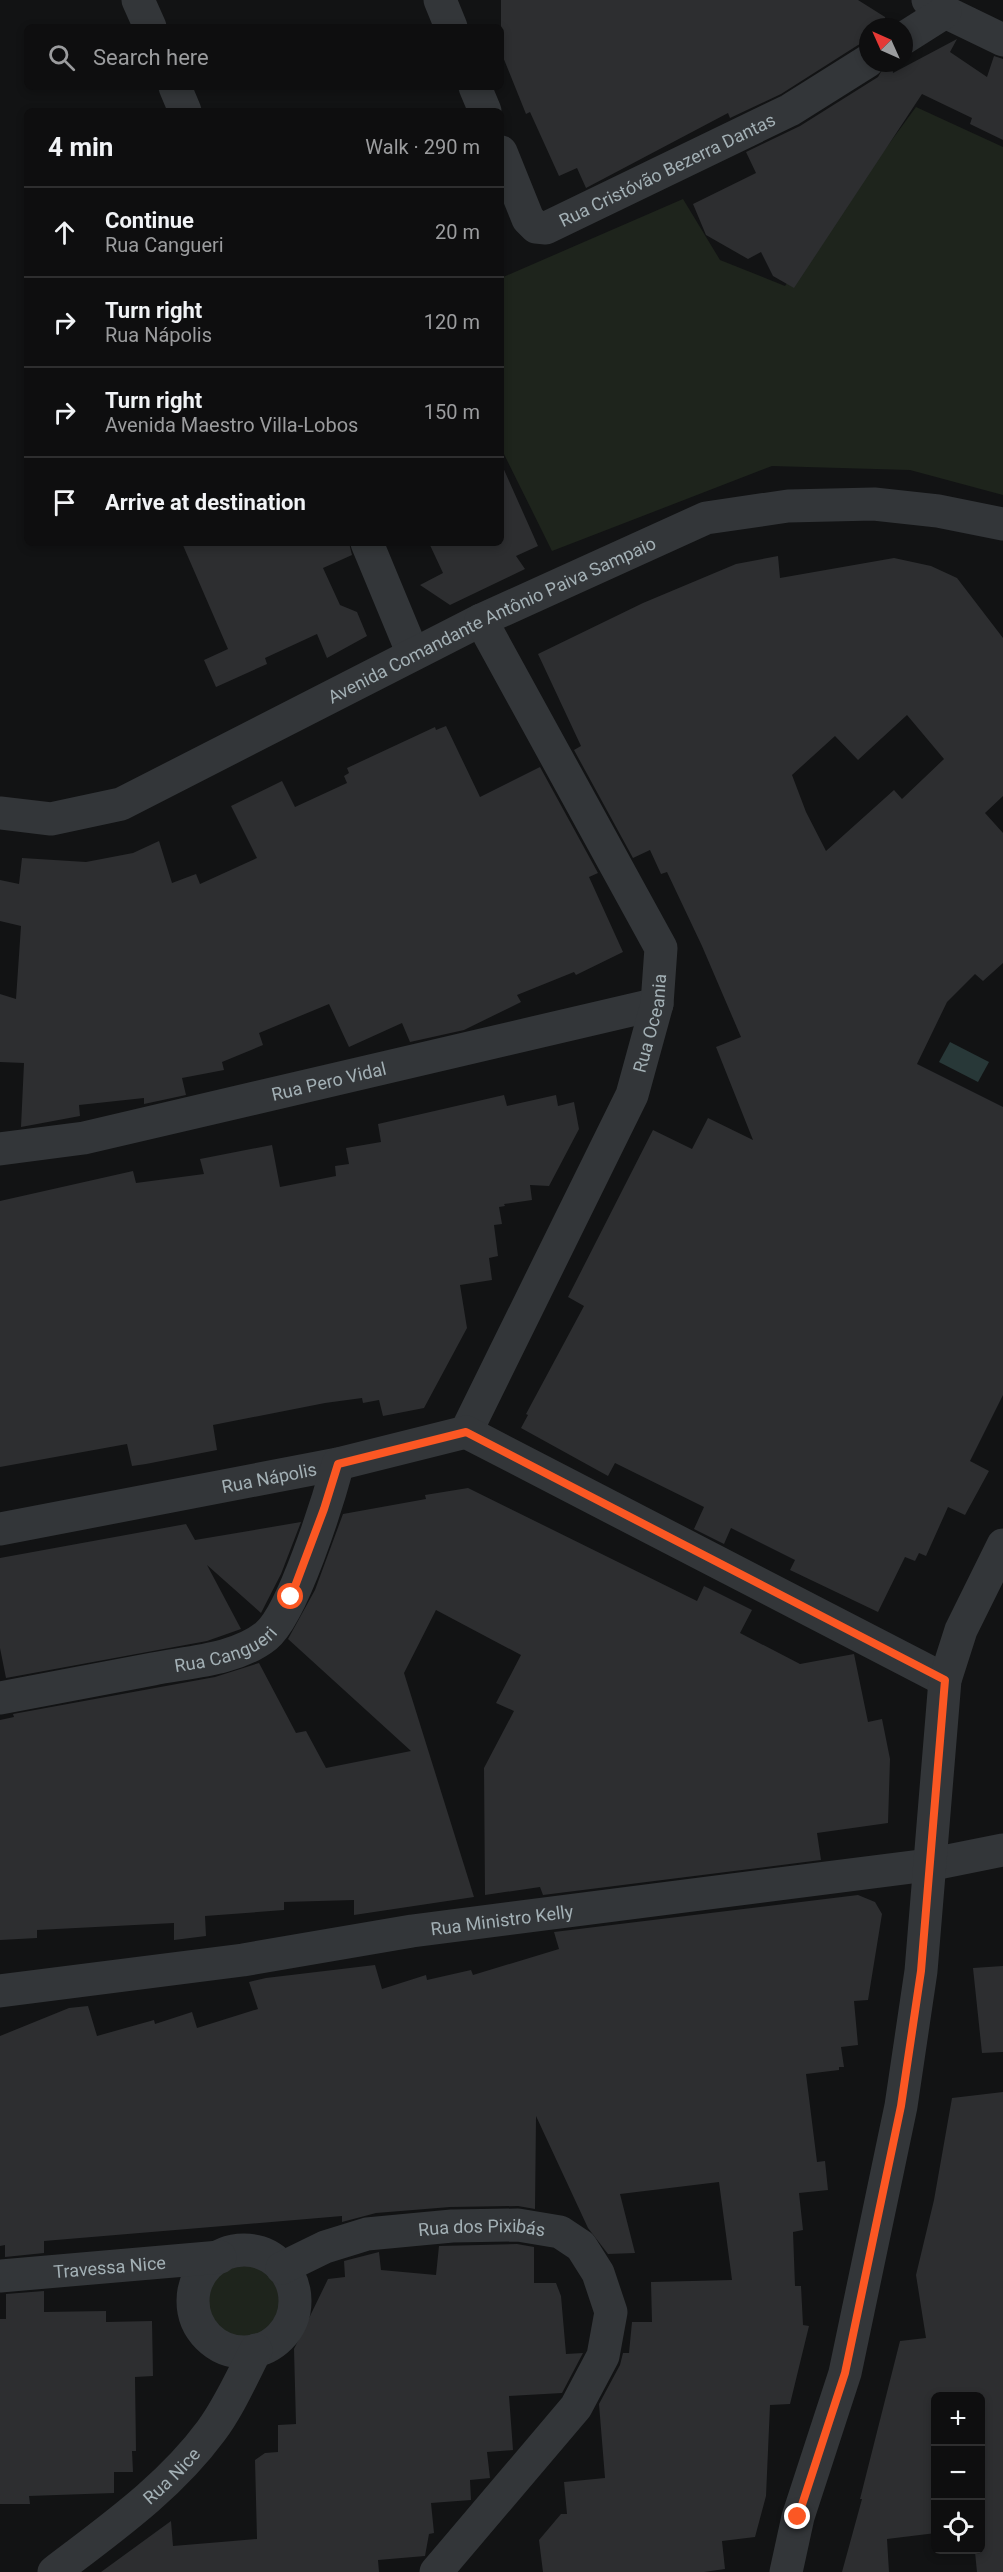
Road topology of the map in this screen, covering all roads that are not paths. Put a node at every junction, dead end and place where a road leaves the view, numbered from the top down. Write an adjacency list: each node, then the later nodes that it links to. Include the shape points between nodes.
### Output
1 (138, 0): 4 (street)
2 (440, 0): 5 (street)
3 (936, 6): 6 (street); 7 (street)
4 (149, 24)
5 (450, 24)
6 (913, 29)
7 (1003, 40)
8 (859, 67): 13 (street, Rua Cristóvão Bezerra Dantas, via 790,110 546,228 536,227 528,219)
9 (176, 90): 11 (street)
10 (476, 90): 12 (street)
11 (184, 108)
12 (484, 108)
13 (504, 159)
14 (1003, 524): 16 (street, Avenida Comandante Antônio Paiva Sampaio, via 874,504 788,506 706,519)
15 (368, 546): 17 (street)
16 (481, 620): 17 (street, Avenida Comandante Antônio Paiva Sampaio); 19 (street, Rua Oceania, via 661,948)
17 (413, 654): 18 (street, Avenida Comandante Antônio Paiva Sampaio, via 121,804 51,819)
18 (0, 813)
19 (657, 1004): 20 (street, Rua Pero Vidal, via 84,1138); 21 (street, Rua Oceania, via 632,1095)
20 (0, 1149)
21 (466, 1432): 22 (street, Rua Nápolis); 25 (street)
22 (338, 1464): 23 (street, Rua Nápolis); 26 (street, Rua Cangueri, via 291,1597 265,1637 226,1654)
23 (0, 1529)
24 (1003, 1545): 25 (street, via 961,1630)
25 (945, 1680): 28 (street)
26 (0, 1698)
27 (1003, 1850): 28 (street, Rua Ministro Kelly)
28 (928, 1865): 29 (street, Rua Ministro Kelly, via 412,1931 243,1960); 36 (street, via 921,1971 901,2106 879,2216 845,2373 798,2517)
29 (0, 1991)
30 (220, 2257): 31 (street, via 236,2251 253,2251); 32 (street, Travessa Nice); 33 (street, via 206,2266 197,2280 194,2312 210,2340 240,2352)
31 (282, 2268): 33 (street, via 295,2299 292,2316 284,2332); 35 (street, Rua dos Pixibás, via 325,2247 367,2234 518,2225 560,2232 581,2246 598,2273 611,2312 603,2355 576,2408)
32 (0, 2276)
33 (256, 2350): 34 (street, Rua Nice, via 213,2430 189,2458 146,2501)
34 (54, 2572)
35 (436, 2572)
36 (786, 2572)

